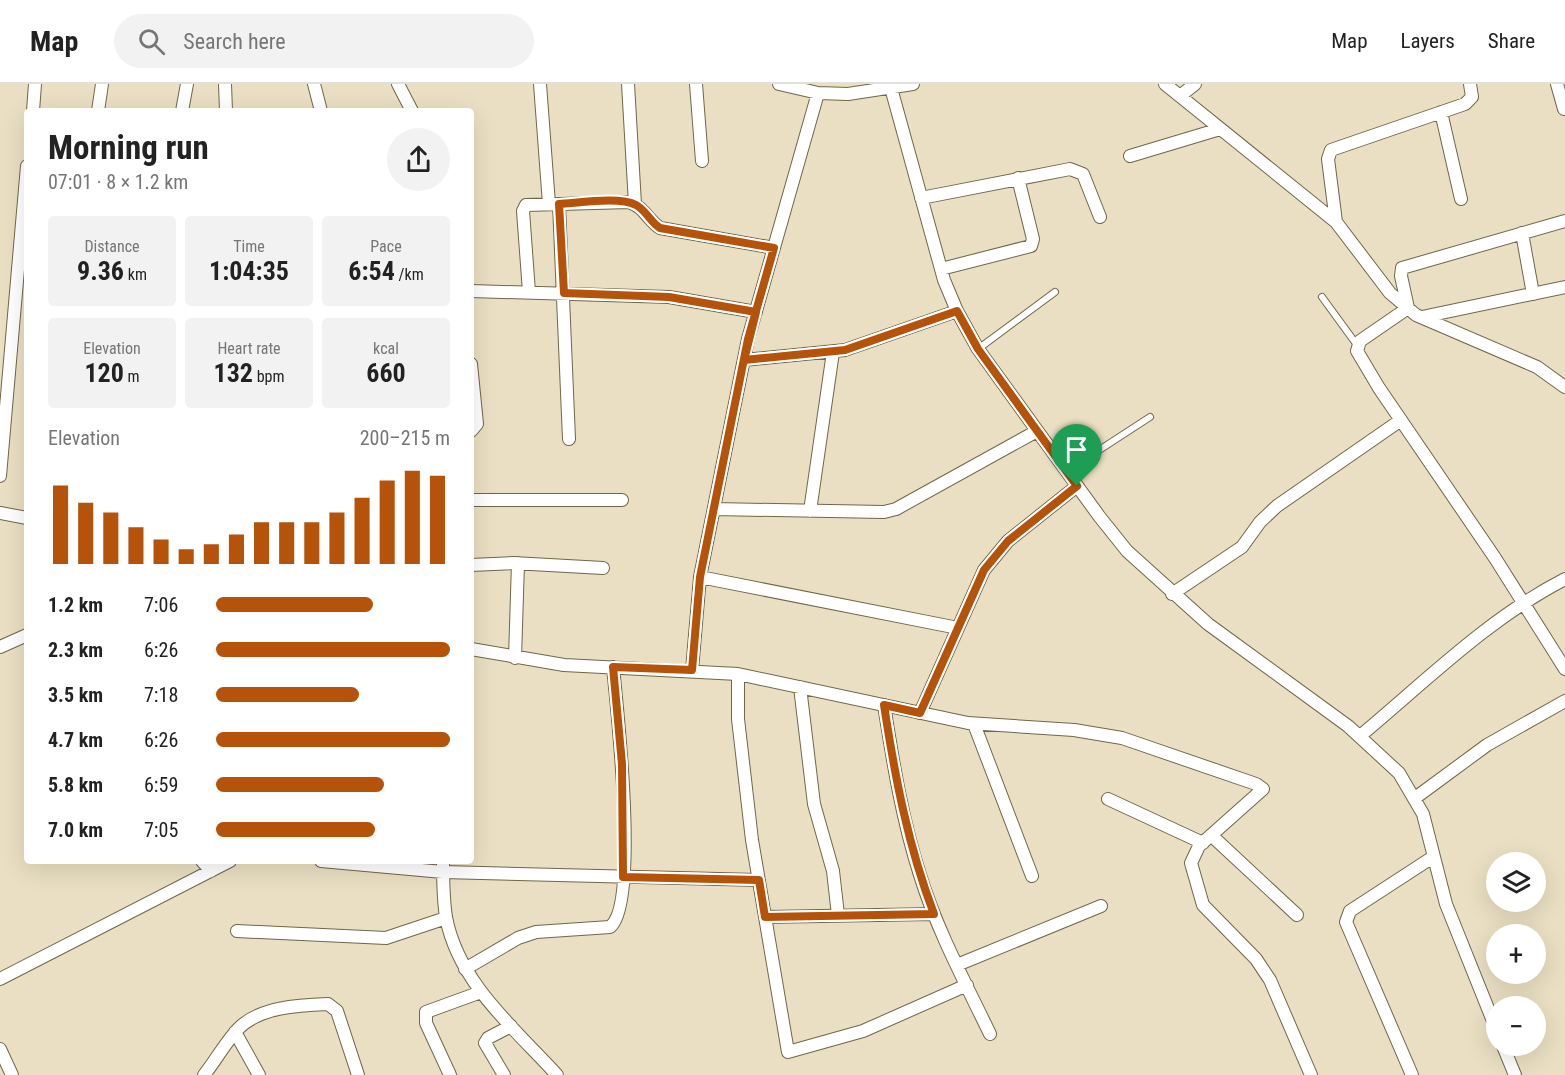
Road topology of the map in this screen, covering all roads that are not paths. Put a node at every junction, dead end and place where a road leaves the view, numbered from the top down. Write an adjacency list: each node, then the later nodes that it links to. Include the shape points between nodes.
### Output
1 (35, 84): 19 (street)
2 (102, 84): 20 (street)
3 (187, 84): 21 (street)
4 (225, 84): 22 (street)
5 (314, 84): 23 (street)
6 (399, 84): 24 (street)
7 (540, 84): 34 (street)
8 (628, 84): 35 (street)
9 (696, 84): 29 (street)
10 (779, 84): 17 (street)
11 (914, 84): 16 (street)
12 (1165, 84): 18 (street)
13 (1195, 84): 18 (street)
14 (1470, 84): 26 (street, via 1470,101)
15 (1557, 84): 25 (street)
16 (891, 88): 17 (street, via 848,94); 31 (street)
17 (818, 93): 40 (street)
18 (1180, 96): 27 (street)
19 (33, 108)
20 (98, 108)
21 (183, 108)
22 (226, 108)
23 (320, 108)
24 (411, 108)
25 (1564, 108)
26 (1442, 111): 32 (street); 38 (street, via 1331,150 1328,159)
27 (1220, 129): 28 (street); 38 (street)
28 (1130, 156)
29 (702, 161)
30 (1018, 178): 31 (street); 36 (street, via 1061,169 1077,170 1086,181); 41 (street, via 1033,239 1031,246)
31 (921, 198): 41 (street)
32 (1461, 199)
33 (24, 200): 65 (street)
34 (554, 204): 35 (street); 44 (street, via 524,207); 46 (street)
35 (635, 204): 40 (street, via 660,228)
36 (1100, 218)
37 (1565, 221): 39 (street)
38 (1336, 222): 49 (street, via 1390,293)
39 (1522, 233): 47 (street); 49 (street, via 1402,268)
40 (774, 248): 51 (street)
41 (941, 269): 50 (street)
42 (1565, 287): 47 (street)
43 (474, 291): 44 (street)
44 (529, 292): 46 (street)
45 (1055, 292): 54 (lane)
46 (564, 293): 51 (street, via 669,297); 63 (street)
47 (1533, 294): 52 (street)
48 (1322, 297): 53 (lane)
49 (1408, 308): 52 (street); 53 (street)
50 (957, 311): 54 (street); 55 (street, via 864,345)
51 (756, 312): 56 (street)
52 (1422, 317): 57 (street, via 1537,367)
53 (1358, 346): 60 (street, via 1360,357)
54 (978, 349): 62 (street)
55 (833, 352): 56 (street); 70 (street)
56 (744, 360): 69 (street)
57 (1565, 386)
58 (474, 394): 61 (street)
59 (1150, 417): 64 (lane)
60 (1401, 420): 78 (street, via 1277,506 1242,547); 79 (street)
61 (474, 428)
62 (1037, 431): 64 (street); 70 (street, via 897,509)
63 (568, 439)
64 (1066, 472): 66 (street)
65 (0, 476)
66 (1077, 486): 78 (street, via 1127,551); 80 (street, via 995,554)
67 (474, 500): 68 (street)
68 (622, 500)
69 (714, 509): 70 (street); 76 (street)
70 (810, 511)
71 (0, 513): 72 (street)
72 (24, 517)
73 (518, 563): 74 (street); 75 (street); 84 (street)
74 (474, 565)
75 (603, 568)
76 (700, 577): 80 (street); 87 (street)
77 (1565, 579): 79 (street)
78 (1172, 594): 94 (street)
79 (1522, 602): 86 (street); 94 (street)
80 (958, 628): 92 (street)
81 (24, 636): 82 (street)
82 (0, 647)
83 (474, 650): 84 (street)
84 (515, 658): 85 (street)
85 (613, 667): 87 (street); 105 (street, via 622,764)
86 (1565, 669)
87 (692, 670): 88 (street)
88 (738, 674): 89 (street); 106 (street, via 738,719)
89 (800, 687): 91 (street); 109 (street, via 814,804 833,871)
90 (1565, 701): 95 (street, via 1486,744)
91 (884, 705): 92 (street); 108 (street, via 907,830)
92 (920, 713): 93 (street)
93 (974, 724): 97 (street, via 1074,730 1122,738 1263,789); 104 (street)
94 (1360, 736): 95 (street, via 1399,773)
95 (1415, 798): 98 (street)
96 (1108, 799): 97 (street)
97 (1207, 839): 110 (street); 132 (street, via 1195,851 1191,863 1203,905 1263,968)
98 (1433, 857): 119 (street, via 1446,904); 133 (street, via 1350,910 1346,922)
99 (205, 864): 103 (street)
100 (224, 864): 103 (street)
101 (394, 864): 102 (street)
102 (443, 866): 105 (street); 112 (street)
103 (211, 871): 116 (street)
104 (1032, 876)
105 (623, 877): 106 (street); 115 (street, via 616,919 610,927 536,932)
106 (759, 880): 111 (street)
107 (1101, 906): 114 (street)
108 (934, 914): 109 (street); 114 (street)
109 (838, 915): 111 (street)
110 (1297, 915)
111 (765, 917): 117 (street, via 788,1052 863,1031)
112 (446, 918): 113 (street, via 386,938); 115 (street)
113 (237, 932)
114 (957, 965): 117 (street)
115 (465, 969): 118 (street)
116 (0, 979)
117 (967, 985): 122 (street)
118 (482, 992): 120 (street); 129 (street, via 426,1012 426,1023)
119 (1486, 1004)
120 (511, 1026): 130 (street, via 485,1043); 131 (street)
121 (235, 1032): 126 (street); 127 (street); 128 (street, via 252,1018 270,1011 320,1004 333,1006)
122 (990, 1035)
123 (0, 1049): 125 (street)
124 (1507, 1056): 134 (street)
125 (12, 1075)
126 (204, 1075)
127 (259, 1075)
128 (358, 1075)
129 (450, 1075)
130 (504, 1075)
131 (557, 1075)
132 (1311, 1075)
133 (1412, 1075)
134 (1515, 1075)

